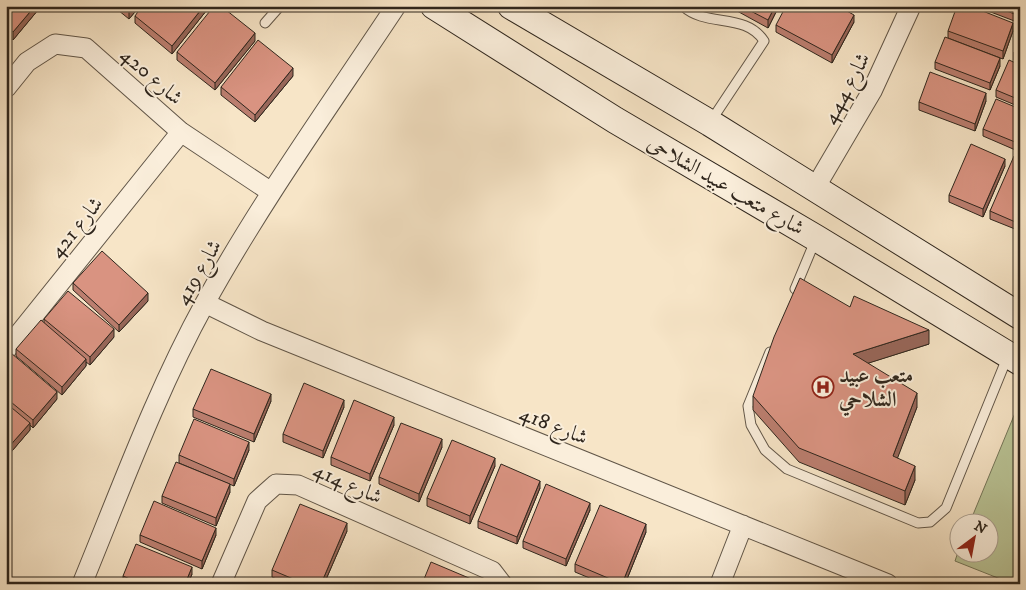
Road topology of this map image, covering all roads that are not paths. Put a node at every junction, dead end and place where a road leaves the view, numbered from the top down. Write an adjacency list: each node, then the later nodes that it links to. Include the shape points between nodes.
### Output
1 (280, 6): 7 (lane)
2 (396, 6): 12 (street, شارع 419)
3 (434, 6): 13 (street, شارع متعب عبيد الشلاحى, via 616,120)
4 (510, 6): 9 (street, شارع متعب عبيد الشلاحى)
5 (683, 6): 9 (lane, via 701,17 742,24 758,33 764,41)
6 (911, 6): 11 (street, شارع 444, via 872,91)
7 (266, 23)
8 (6, 88): 10 (street, شارع 420, via 27,62 55,44 86,48)
9 (710, 123): 11 (street, شارع متعب عبيد الشلاحى)
10 (181, 132): 12 (street, شارع 420); 18 (street, شارع 421)
11 (815, 188): 16 (street, شارع متعب عبيد الشلاحى)
12 (271, 192): 15 (street, شارع 419)
13 (816, 238): 14 (lane); 19 (street, شارع متعب عبيد الشلاحى)
14 (793, 295)
15 (205, 303): 20 (street, شارع 418, via 262,331); 21 (street, شارع 419, via 169,374)
16 (1020, 316)
17 (775, 339): 19 (lane, via 748,406 750,425 766,450 787,468 918,523 930,522 946,508)
18 (6, 350)
19 (1014, 359)
20 (743, 525): 24 (street); 25 (street, شارع 418)
21 (82, 584)
22 (221, 584): 23 (street, شارع 414, via 257,501 276,484 298,485 492,571)
23 (502, 584)
24 (720, 584)
25 (888, 584)

